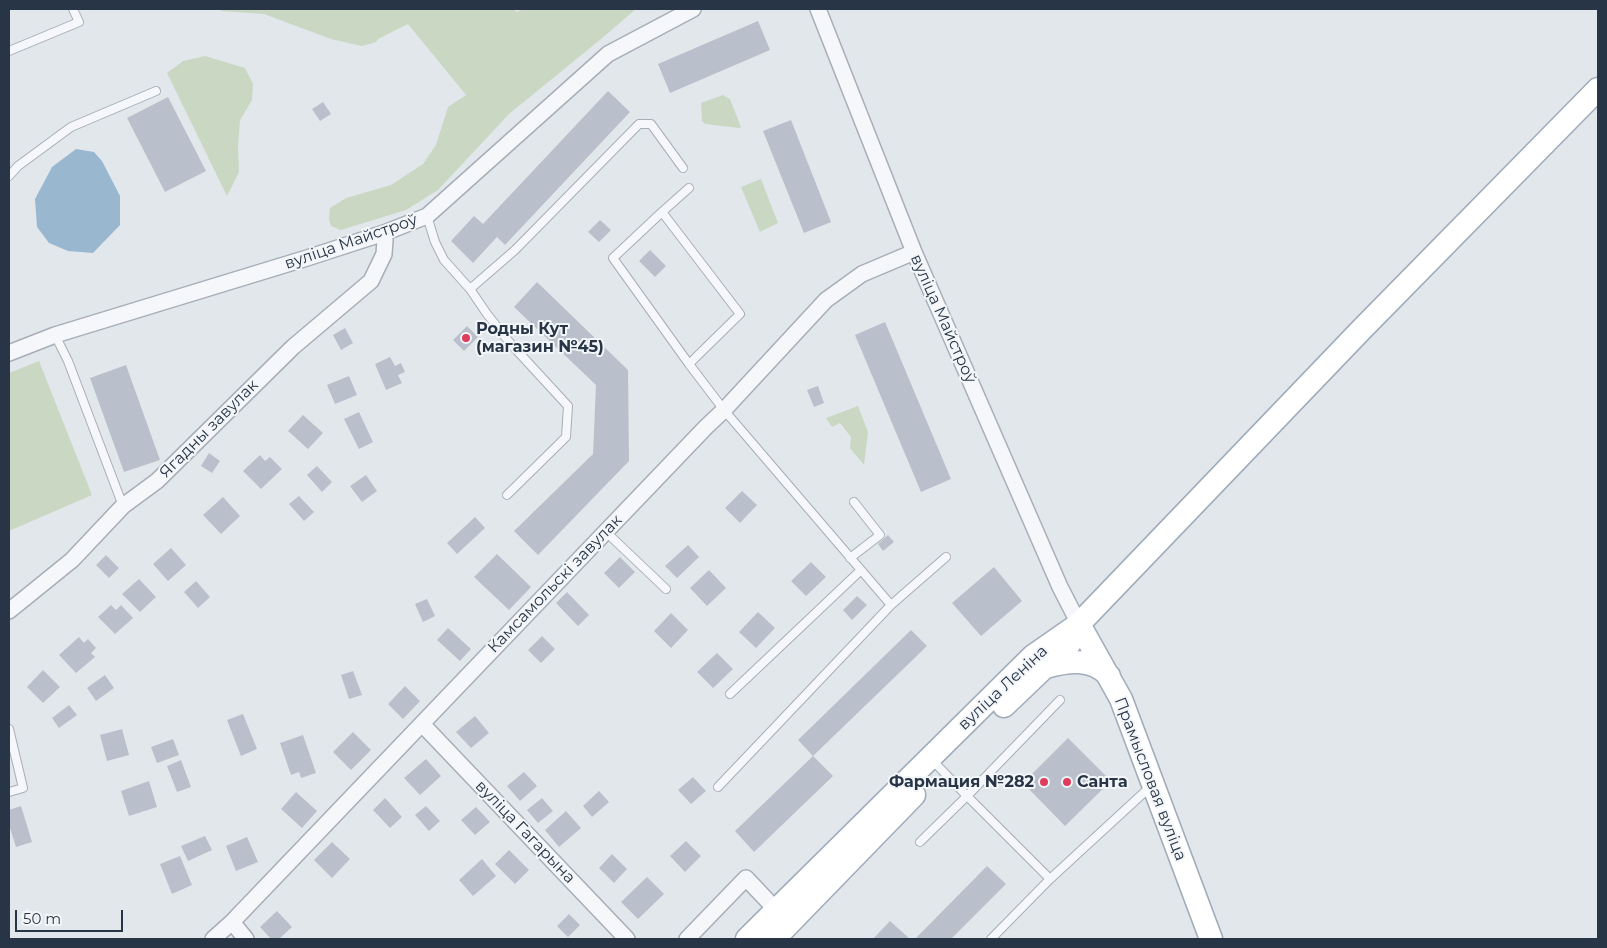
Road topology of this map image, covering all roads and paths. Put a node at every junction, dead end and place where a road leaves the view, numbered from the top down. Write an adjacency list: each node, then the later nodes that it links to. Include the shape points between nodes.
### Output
1 (73, 9): 4 (lane, via 78,22)
2 (693, 9): 11 (street, вуліца Майстроў, via 608,54)
3 (818, 9): 13 (street, вуліца Майстроў)
4 (9, 51)
5 (1598, 89): 29 (main road)
6 (156, 92): 8 (lane, via 71,128)
7 (683, 168): 14 (lane, via 651,124 639,124 515,250)
8 (9, 176)
9 (689, 188): 10 (lane)
10 (662, 212): 17 (lane, via 613,258); 17 (lane, via 740,314)
11 (427, 216): 12 (street, вуліца Майстроў); 14 (lane, via 444,260)
12 (384, 233): 15 (street, вуліца Майстроў); 21 (street, Ягадны завулак, via 384,254 370,281 293,347 157,481)
13 (914, 252): 18 (street, Камсамольскі завулак, via 862,274 826,300); 29 (street, вуліца Майстроў)
14 (470, 288): 19 (lane, via 510,343 568,406 566,437)
15 (56, 334): 16 (street, вуліца Майстроў); 21 (lane)
16 (9, 353)
17 (689, 364): 18 (lane)
18 (724, 410): 22 (street, Камсамольскі завулак); 24 (lane)
19 (507, 495)
20 (854, 502): 24 (lane, via 880,535)
21 (123, 506): 28 (street, Ягадны завулак, via 72,560)
22 (605, 531): 26 (lane); 34 (street, Камсамольскі завулак)
23 (946, 557): 27 (lane)
24 (850, 558): 25 (lane)
25 (861, 570): 27 (lane); 32 (lane)
26 (666, 590)
27 (891, 605): 38 (lane)
28 (9, 611)
29 (1079, 624): 30 (main road, вуліца Леніна, via 1069,644); 31 (main road, Прамысловая вуліца); 36 (main road, вуліца Леніна, via 1033,656)
30 (1046, 667): 31 (main road, via 1075,661 1093,665); 36 (main road, вуліца Леніна)
31 (1109, 676): 37 (main road, Прамысловая вуліца)
32 (730, 694)
33 (1060, 700): 40 (lane)
34 (423, 725): 43 (street, Камсамольскі завулак); 47 (street, вуліца Гагарына)
35 (9, 729): 39 (lane, via 24,788)
36 (935, 763): 40 (lane); 44 (main road, вуліца Леніна)
37 (1152, 785): 42 (lane); 51 (main road, Прамысловая вуліца)
38 (718, 787)
39 (9, 792)
40 (967, 796): 41 (lane); 42 (lane)
41 (920, 842)
42 (1050, 879): 50 (lane)
43 (232, 922): 45 (street, Камсамольскі завулак); 46 (street)
44 (780, 924): 48 (street, via 746,878); 49 (main road, вуліца Леніна)
45 (213, 939)
46 (246, 939)
47 (627, 939)
48 (687, 939)
49 (747, 939)
50 (991, 939)
51 (1211, 939)

